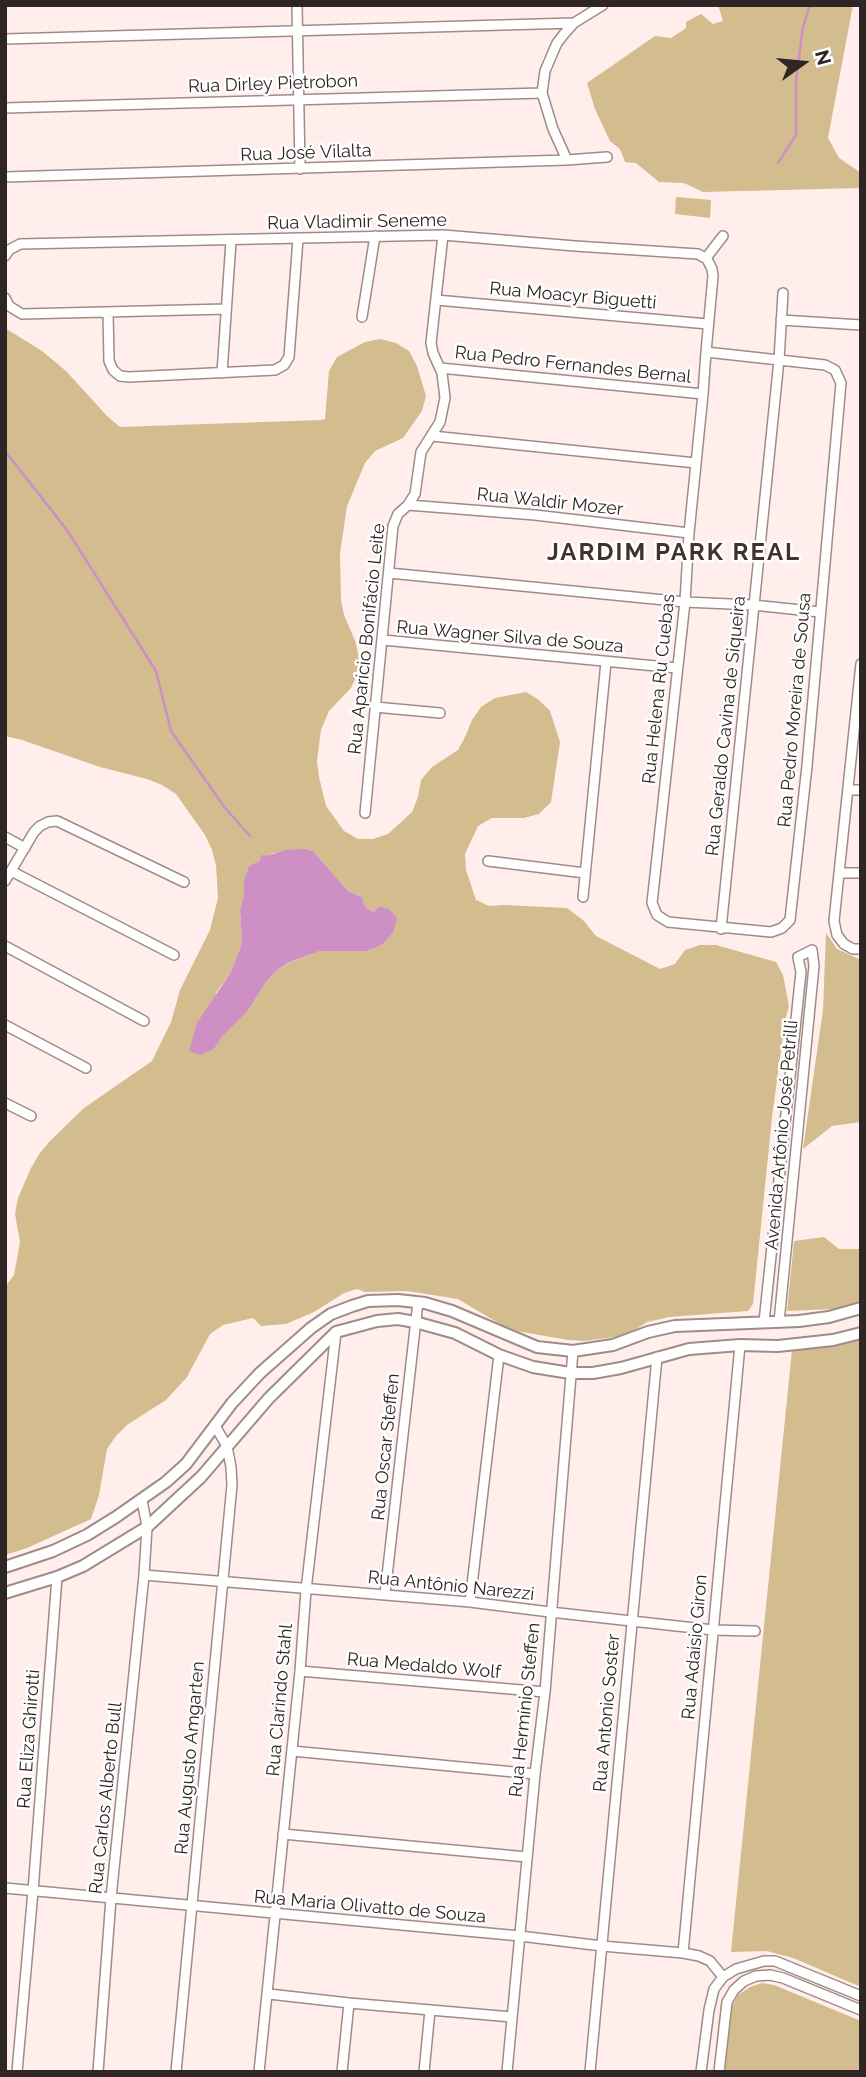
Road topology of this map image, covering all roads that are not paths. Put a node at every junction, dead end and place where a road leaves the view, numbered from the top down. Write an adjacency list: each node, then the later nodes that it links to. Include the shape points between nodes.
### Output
1 (297, 5): 4 (street)
2 (603, 5): 3 (street)
3 (574, 23): 4 (street); 6 (street, via 550,58)
4 (298, 32): 5 (street); 7 (street)
5 (5, 39)
6 (542, 93): 7 (street, Rua Dirley Pietrobon); 10 (street)
7 (298, 99): 8 (street, Rua Dirley Pietrobon); 11 (street)
8 (5, 108)
9 (607, 156): 10 (street, Rua José Vilalta)
10 (567, 160): 11 (street, Rua José Vilalta)
11 (300, 169): 12 (street, Rua José Vilalta)
12 (5, 177)
13 (443, 235): 14 (street, Rua Vladimir Seneme); 19 (street, Rua Vladimir Seneme); 21 (street, Rua Aparício Bonifácio Leite)
14 (376, 236): 16 (street, Rua Vladimir Seneme); 25 (street)
15 (723, 236): 19 (street)
16 (298, 239): 17 (street, Rua Vladimir Seneme); 32 (street, via 289,357 272,371)
17 (231, 241): 18 (street, Rua Vladimir Seneme, via 20,244); 23 (street)
18 (7, 253)
19 (706, 258): 27 (street, Rua Helena Ru Cuebas, via 713,272)
20 (783, 293): 26 (street, Rua Geraldo Cavina de Siqueira)
21 (436, 300): 27 (street, Rua Moacyr Biguetti); 31 (street, Rua Aparício Bonifácio Leite, via 431,343)
22 (7, 302): 24 (street, via 22,314)
23 (226, 309): 24 (street); 32 (street)
24 (108, 312): 32 (street, via 109,361 120,376)
25 (362, 317)
26 (781, 320): 28 (street); 30 (street, Rua Geraldo Cavina de Siqueira)
27 (708, 324): 29 (street, Rua Helena Ru Cuebas)
28 (861, 326)
29 (706, 352): 30 (street, Rua Pedro Moreira de Sousa); 33 (street, Rua Helena Ru Cuebas)
30 (779, 360): 40 (street, Rua Geraldo Cavina de Siqueira); 41 (street, Rua Pedro Moreira de Sousa, via 829,366 841,383)
31 (440, 368): 33 (street, Rua Pedro Fernandes Bernal); 34 (street, Rua Aparício Bonifácio Leite, via 445,398)
32 (222, 373)
33 (703, 394): 35 (street, Rua Helena Ru Cuebas)
34 (432, 436): 35 (street); 36 (street, Rua Aparício Bonifácio Leite, via 421,452 416,489)
35 (696, 463): 37 (street, Rua Helena Ru Cuebas)
36 (408, 505): 37 (street, Rua Waldir Mozer); 38 (street, Rua Aparício Bonifácio Leite, via 394,522)
37 (689, 533): 39 (street, Rua Helena Ru Cuebas)
38 (389, 573): 39 (street); 42 (street, Rua Aparício Bonifácio Leite)
39 (685, 602): 40 (street); 45 (street, Rua Helena Ru Cuebas)
40 (753, 605): 41 (street); 62 (street, Rua Geraldo Cavina de Siqueira)
41 (820, 612): 62 (street, Rua Pedro Moreira de Sousa, via 790,920 771,932)
42 (383, 640): 43 (street, Rua Wagner Silva de Souza); 46 (street, Rua Aparício Bonifácio Leite)
43 (606, 662): 45 (street, Rua Wagner Silva de Souza); 56 (street)
44 (861, 664): 47 (street)
45 (677, 668): 62 (street, Rua Helena Ru Cuebas, via 652,903 662,920)
46 (375, 708): 48 (street); 51 (street, Rua Aparício Bonifácio Leite)
47 (858, 712): 49 (street)
48 (440, 713)
49 (849, 790): 50 (street); 57 (street)
50 (861, 790)
51 (365, 813)
52 (5, 837): 53 (street)
53 (25, 848): 55 (street); 60 (street, via 40,826 57,821)
54 (488, 862): 56 (street)
55 (12, 871): 59 (street); 65 (street)
56 (585, 873): 61 (street)
57 (839, 873): 58 (street); 64 (street, via 834,921 838,935 848,947)
58 (861, 873)
59 (5, 881)
60 (184, 883)
61 (583, 897)
62 (722, 929)
63 (5, 946): 66 (street)
64 (861, 949)
65 (174, 955)
66 (144, 1021)
67 (5, 1025): 68 (street)
68 (86, 1068)
69 (5, 1103): 70 (street)
70 (31, 1116)
71 (418, 1302): 73 (street, Rua Oscar Steffen); 80 (main road, via 452,1311 537,1347); 84 (main road, via 368,1301 331,1314 260,1373)
72 (861, 1308): 75 (main road)
73 (415, 1322): 76 (main road, via 377,1321); 81 (main road, via 455,1333); 94 (street, Rua Oscar Steffen)
74 (761, 1322): 75 (main road); 75 (street, Avenida Artônio José Petrilli, via 801,972 797,957 812,950); 78 (main road); 80 (main road, via 675,1326 613,1345)
75 (779, 1322): 79 (main road)
76 (336, 1332): 85 (main road); 92 (street, Rua Clarindo Stahl)
77 (861, 1333): 79 (main road)
78 (740, 1345): 79 (main road); 82 (main road); 98 (street, Rua Adaisio Giron)
79 (778, 1346)
80 (573, 1351): 83 (street, Rua Hermínio Steffen)
81 (499, 1355): 83 (main road); 95 (street)
82 (657, 1357): 83 (main road, via 621,1368); 97 (street, Rua Antonio Soster)
83 (570, 1373): 96 (street, Rua Hermínio Steffen)
84 (215, 1426): 85 (street); 86 (main road, via 186,1464)
85 (227, 1446): 87 (main road, via 201,1478); 91 (street, Rua Augusto Amgarten, via 232,1485)
86 (142, 1500): 87 (street, Rua Carlos Alberto Bull); 88 (main road, via 87,1535)
87 (147, 1527): 89 (street, Rua Carlos Alberto Bull); 90 (main road)
88 (5, 1567)
89 (144, 1575): 91 (street, Rua Antônio Narezzi); 108 (street, Rua Carlos Alberto Bull)
90 (57, 1577): 93 (main road); 107 (street, Rua Eliza Ghirotti)
91 (221, 1581): 92 (street, Rua Antônio Narezzi); 109 (street, Rua Augusto Amgarten)
92 (306, 1590): 94 (street, Rua Antônio Narezzi); 100 (street, Rua Clarindo Stahl)
93 (5, 1593)
94 (385, 1594): 95 (street, Rua Antônio Narezzi)
95 (470, 1602): 96 (street, Rua Antônio Narezzi)
96 (550, 1612): 97 (street, Rua Antônio Narezzi); 101 (street, Rua Hermínio Steffen)
97 (632, 1620): 98 (street, Rua Antônio Narezzi); 112 (street, Rua Antonio Soster)
98 (713, 1630): 99 (street, Rua Antônio Narezzi); 113 (street, Rua Adaisio Giron)
99 (755, 1631)
100 (300, 1671): 101 (street, Rua Medaldo Wolf); 102 (street, Rua Clarindo Stahl)
101 (545, 1692): 103 (street, Rua Hermínio Steffen)
102 (292, 1751): 103 (street); 104 (street, Rua Clarindo Stahl)
103 (535, 1774): 105 (street, Rua Hermínio Steffen)
104 (283, 1835): 105 (street); 110 (street, Rua Clarindo Stahl)
105 (527, 1857): 111 (street, Rua Hermínio Steffen)
106 (5, 1888): 107 (street, Rua Maria Olivatto de Souza)
107 (33, 1891): 108 (street, Rua Maria Olivatto de Souza); 123 (street, Rua Eliza Ghirotti)
108 (111, 1898): 109 (street, Rua Maria Olivatto de Souza); 124 (street, Rua Carlos Alberto Bull)
109 (193, 1906): 110 (street, Rua Maria Olivatto de Souza); 125 (street, Rua Augusto Amgarten)
110 (275, 1915): 111 (street, Rua Maria Olivatto de Souza); 115 (street, Rua Clarindo Stahl)
111 (520, 1936): 112 (street, Rua Maria Olivatto de Souza); 120 (street, Rua Hermínio Steffen)
112 (602, 1946): 113 (street, Rua Maria Olivatto de Souza); 130 (street, Rua Antonio Soster)
113 (683, 1952): 114 (street, Rua Maria Olivatto de Souza, via 710,1961)
114 (723, 1977): 116 (street, via 753,1963 775,1961); 121 (street, via 713,1989)
115 (269, 1994): 117 (street); 126 (street, Rua Clarindo Stahl)
116 (861, 1996)
117 (349, 2003): 118 (street); 127 (street)
118 (430, 2010): 120 (street); 128 (street)
119 (861, 2010): 122 (street, via 783,1978 756,1976 734,1990 727,2002)
120 (512, 2018): 129 (street, Rua Hermínio Steffen)
121 (707, 2025): 122 (street); 131 (street)
122 (723, 2031): 132 (street)
123 (17, 2072)
124 (98, 2072)
125 (176, 2072)
126 (260, 2072)
127 (342, 2072)
128 (424, 2072)
129 (507, 2072)
130 (590, 2072)
131 (701, 2072)
132 (719, 2072)

